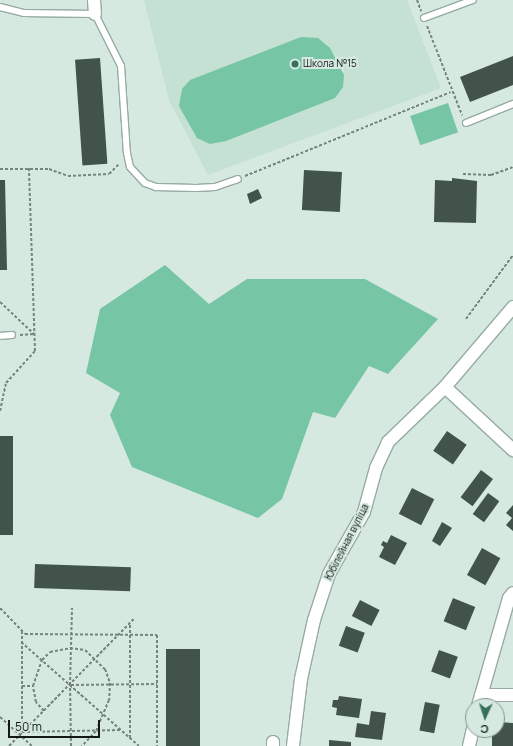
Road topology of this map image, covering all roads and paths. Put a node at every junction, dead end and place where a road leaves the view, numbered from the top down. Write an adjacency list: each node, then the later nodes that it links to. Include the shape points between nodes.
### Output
1 (94, 0): 5 (street)
2 (417, 0): 6 (path)
3 (473, 0): 6 (lane)
4 (0, 7): 5 (lane, via 24,14)
5 (95, 14): 10 (lane, via 121,66)
6 (424, 18): 7 (path)
7 (451, 92): 9 (path); 15 (path)
8 (513, 104): 9 (lane)
9 (466, 123)
10 (127, 153): 12 (path, via 115,171 109,174 68,176 49,169); 15 (lane, via 130,167 136,176 156,187 215,187)
11 (513, 167): 14 (path, via 491,176)
12 (29, 168): 13 (path); 20 (path)
13 (0, 169)
14 (463, 174)
15 (238, 179)
16 (513, 255): 19 (path)
17 (0, 302): 20 (path)
18 (513, 307): 23 (street, Юбілейная вуліца)
19 (466, 319)
20 (34, 334): 22 (path); 24 (path, via 35,351 6,383)
21 (0, 336): 22 (lane)
22 (12, 336)
23 (445, 386): 25 (street); 63 (street, Юбілейная вуліца, via 388,442 376,468 364,512 329,574 314,620 301,679)
24 (0, 411)
25 (513, 450)
26 (513, 593): 46 (street, via 509,598)
27 (0, 608): 31 (path)
28 (72, 608): 32 (path)
29 (134, 619): 30 (path)
30 (130, 624): 33 (path); 34 (path)
31 (22, 631): 32 (path, via 25,634); 35 (path)
32 (71, 634): 33 (path); 36 (path)
33 (121, 635): 34 (path); 37 (path)
34 (131, 635): 40 (path); 41 (path, via 157,635)
35 (21, 642): 38 (path); 43 (path)
36 (70, 648): 37 (path, via 85,650); 38 (path, via 50,652); 42 (path)
37 (96, 659): 39 (path, via 105,669); 42 (path)
38 (42, 660): 42 (path); 44 (path)
39 (110, 683): 40 (path); 42 (path); 49 (path, via 109,700)
40 (130, 683): 41 (path); 56 (path)
41 (157, 684): 62 (path)
42 (70, 685): 48 (path); 49 (path); 52 (path)
43 (22, 686): 44 (path); 54 (path)
44 (33, 686): 48 (path, via 36,702)
45 (513, 695): 47 (street)
46 (480, 698)
47 (493, 698)
48 (44, 711): 54 (path)
49 (103, 714): 51 (path); 53 (path)
50 (0, 717): 55 (path)
51 (120, 730): 53 (path); 56 (path)
52 (71, 731): 53 (path); 54 (path); 59 (path)
53 (96, 731): 60 (path)
54 (22, 732): 55 (path)
55 (18, 736): 57 (path); 58 (path)
56 (130, 738): 61 (path)
57 (9, 746)
58 (32, 746)
59 (72, 746)
60 (82, 746)
61 (139, 746)
62 (157, 746)
63 (293, 746)

